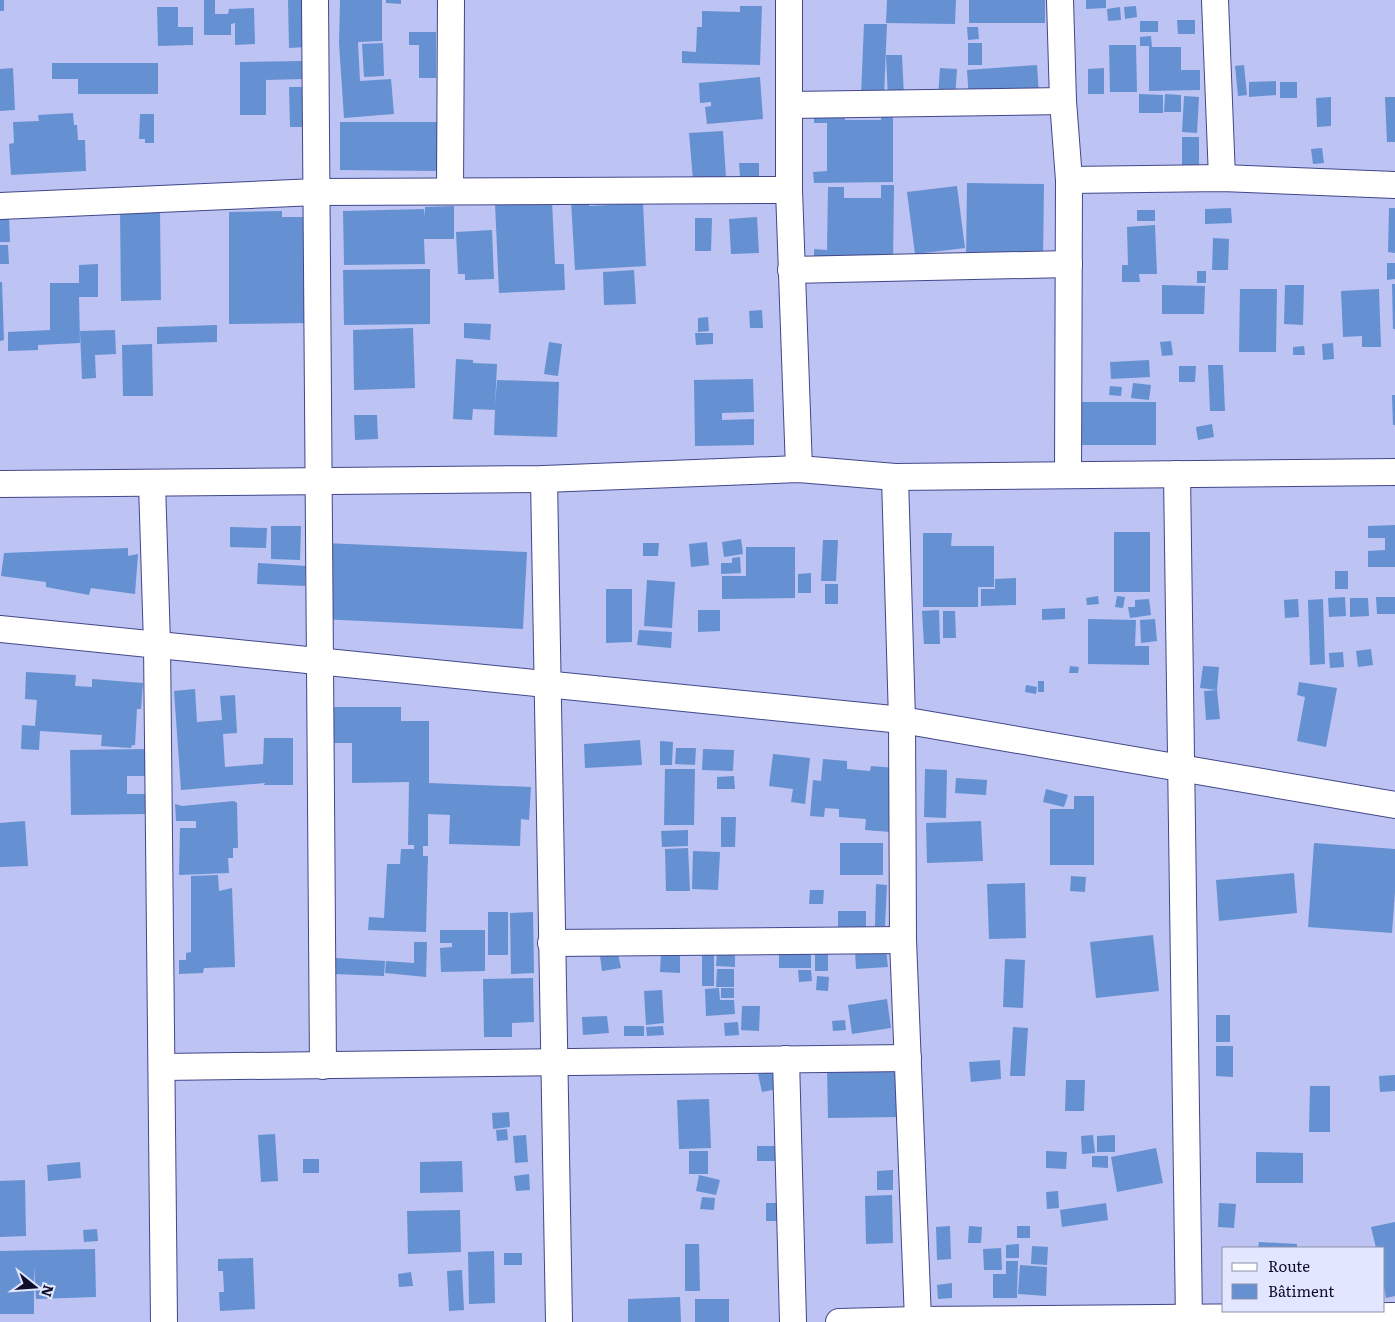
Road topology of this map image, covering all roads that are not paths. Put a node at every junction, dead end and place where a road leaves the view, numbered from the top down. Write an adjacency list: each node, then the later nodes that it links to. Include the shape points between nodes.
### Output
1 (315, 0): 13 (street)
2 (451, 0): 12 (street)
3 (789, 0): 7 (street)
4 (1060, 0): 6 (street)
5 (1215, 0): 8 (street)
6 (1063, 101): 7 (street); 9 (street)
7 (789, 105): 11 (street)
8 (1222, 178): 9 (street); 10 (street)
9 (1069, 180): 15 (street)
10 (1395, 185)
11 (788, 190): 12 (street); 16 (street)
12 (450, 191): 13 (street)
13 (316, 192): 14 (street); 23 (street)
14 (0, 206)
15 (1069, 264): 16 (street); 20 (street)
16 (790, 270): 17 (street)
17 (799, 469): 21 (street); 22 (street)
18 (1395, 472): 19 (street)
19 (1177, 474): 20 (street); 31 (street)
20 (1068, 475): 21 (street)
21 (895, 477): 30 (street)
22 (544, 480): 23 (street); 29 (street)
23 (318, 482): 24 (street); 28 (street)
24 (152, 483): 25 (street); 27 (street)
25 (0, 484)
26 (0, 629): 27 (street)
27 (157, 644): 28 (street); 39 (street)
28 (319, 661): 29 (street); 38 (street)
29 (548, 684): 30 (street); 34 (street)
30 (902, 720): 31 (street); 33 (street)
31 (1180, 768): 32 (street); 42 (street)
32 (1395, 806)
33 (903, 940): 34 (street); 35 (street)
34 (551, 943): 37 (street)
35 (908, 1058): 36 (street); 41 (street)
36 (786, 1059): 37 (street); 45 (street)
37 (553, 1063): 38 (street); 44 (street)
38 (323, 1066): 39 (street)
39 (162, 1067): 43 (street)
40 (1395, 1316): 42 (street)
41 (918, 1320): 42 (street); 46 (street)
42 (1189, 1320)
43 (164, 1322)
44 (559, 1322)
45 (793, 1322)
46 (840, 1322)

